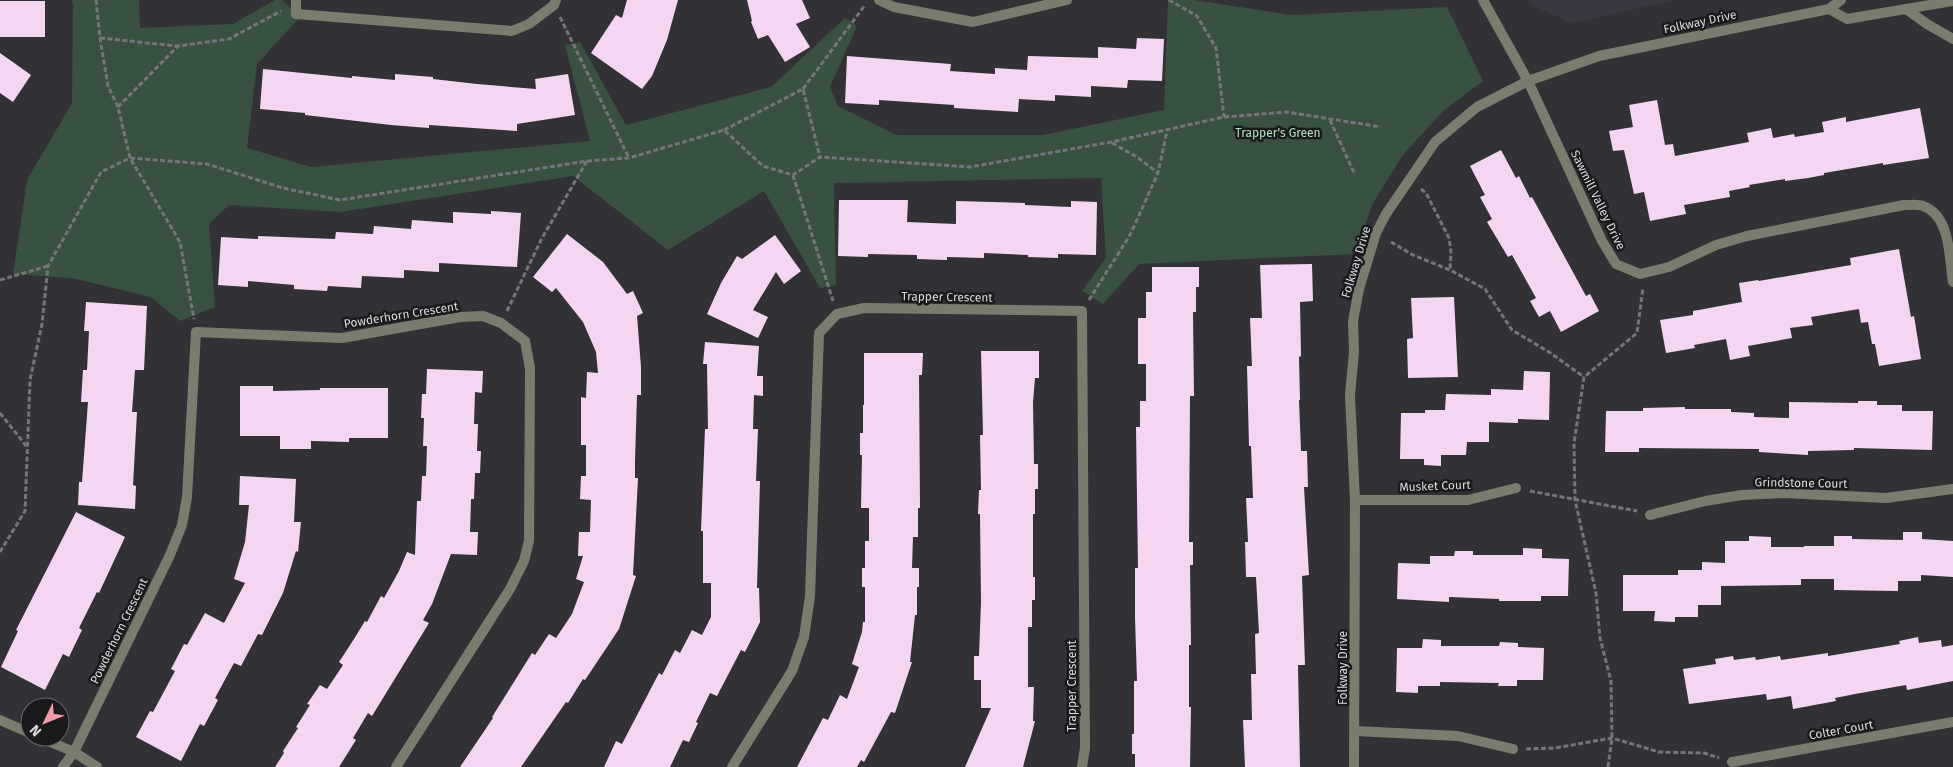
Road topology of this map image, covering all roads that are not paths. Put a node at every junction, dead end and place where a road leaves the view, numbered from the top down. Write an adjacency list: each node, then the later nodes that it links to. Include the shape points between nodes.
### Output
1 (879, 0): 2 (street, via 894,7 974,22)
2 (1068, 0)
3 (1483, 0): 11 (street, Sawmill Valley Drive)
4 (1841, 0): 8 (street, Folkway Drive)
5 (296, 1): 7 (street, via 296,14 512,31 528,24)
6 (1953, 1): 9 (street)
7 (555, 2)
8 (1829, 9): 9 (street, via 1847,19); 11 (street, Folkway Drive, via 1600,56)
9 (1906, 9): 10 (street)
10 (1953, 39)
11 (1528, 81): 12 (street, Sawmill Valley Drive, via 1602,241 1616,264 1640,274 1646,273 1669,267 1716,244 1904,205 1922,206 1935,215 1945,230); 15 (street, Folkway Drive, via 1478,107 1434,142 1408,178 1376,233 1355,313 1350,395)
12 (1953, 282)
13 (1516, 488): 15 (street, Musket Court, via 1468,500)
14 (1953, 488): 16 (street, Grindstone Court, via 1886,498 1783,493 1742,495)
15 (1355, 500): 20 (street, Folkway Drive)
16 (1653, 515)
17 (0, 720): 19 (street)
18 (1953, 722): 24 (street, Colter Court)
19 (20, 729)
20 (1355, 731): 22 (street, via 1458,736); 30 (street, Folkway Drive)
21 (62, 747): 23 (street)
22 (1513, 749)
23 (74, 752): 25 (street, Powderhorn Crescent); 26 (street); 27 (street, Powderhorn Crescent, via 182,525 188,496 196,332 342,338 460,317 483,316 501,323 525,341 530,368 529,541 524,561 510,589)
24 (1732, 762)
25 (63, 767)
26 (97, 767)
27 (396, 767)
28 (732, 767): 29 (street, Trapper Crescent, via 792,671 804,637 810,596 819,333 837,314 864,308 1082,311 1085,748)
29 (1082, 767)
30 (1354, 767)

